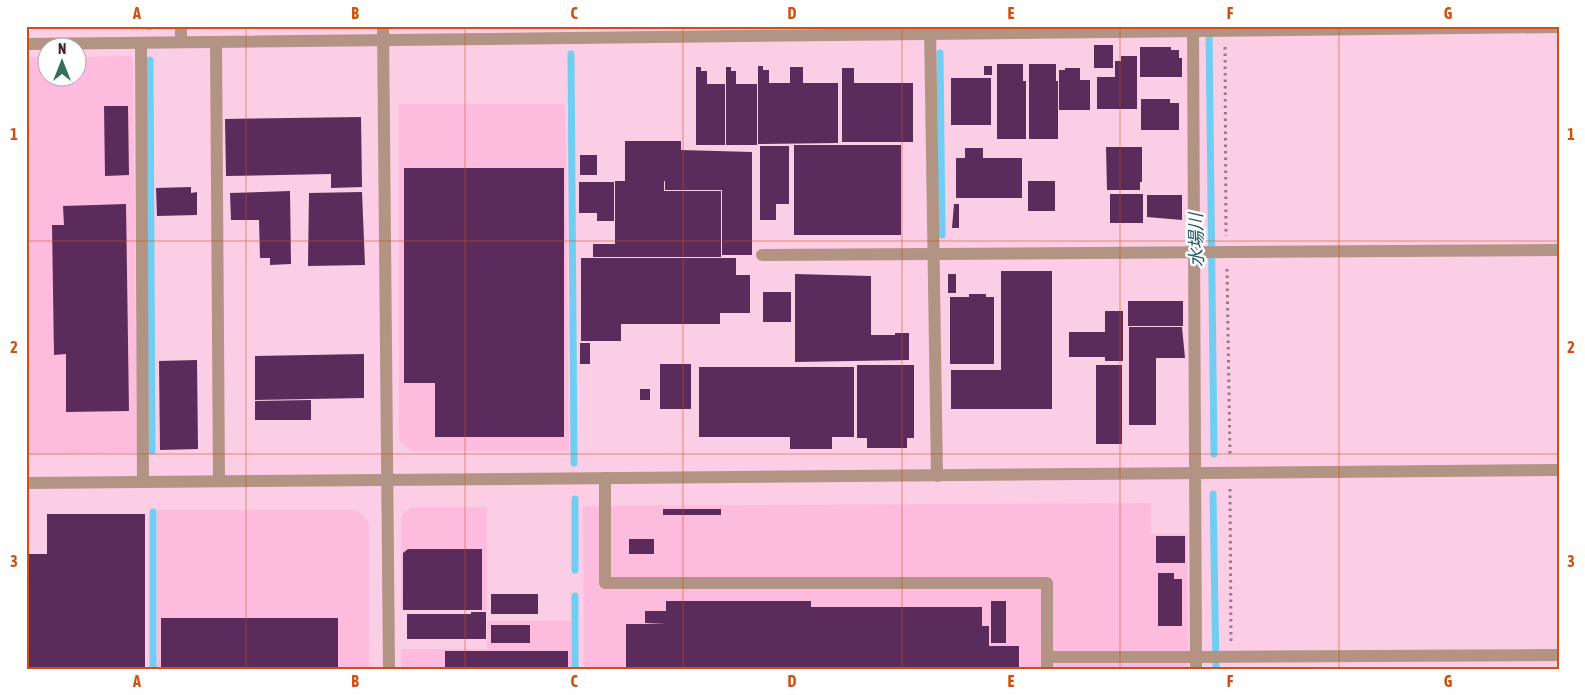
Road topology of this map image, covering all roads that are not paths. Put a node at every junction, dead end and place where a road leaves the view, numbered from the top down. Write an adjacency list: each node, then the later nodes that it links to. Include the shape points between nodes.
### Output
1 (181, 26): 7 (street)
2 (383, 26): 6 (street)
3 (1559, 27): 4 (street)
4 (1195, 28): 5 (street); 12 (street)
5 (930, 30): 6 (street); 13 (street)
6 (384, 40): 8 (street); 19 (street)
7 (181, 42): 8 (street); 9 (street)
8 (216, 42): 21 (street)
9 (141, 43): 10 (street); 20 (street)
10 (26, 44)
11 (1559, 250): 12 (street)
12 (1199, 251): 13 (street); 16 (street)
13 (933, 254): 14 (street); 17 (street)
14 (762, 255)
15 (1559, 470): 16 (street)
16 (1195, 474): 17 (street); 24 (street)
17 (937, 476): 18 (street)
18 (605, 478): 19 (street); 25 (street, via 605,582 1047,582)
19 (388, 480): 21 (street); 26 (street)
20 (143, 482): 21 (street); 22 (street)
21 (219, 482)
22 (26, 483)
23 (1559, 655): 24 (street, via 1228,657)
24 (1199, 661): 25 (street)
25 (1047, 663)
26 (389, 669)

